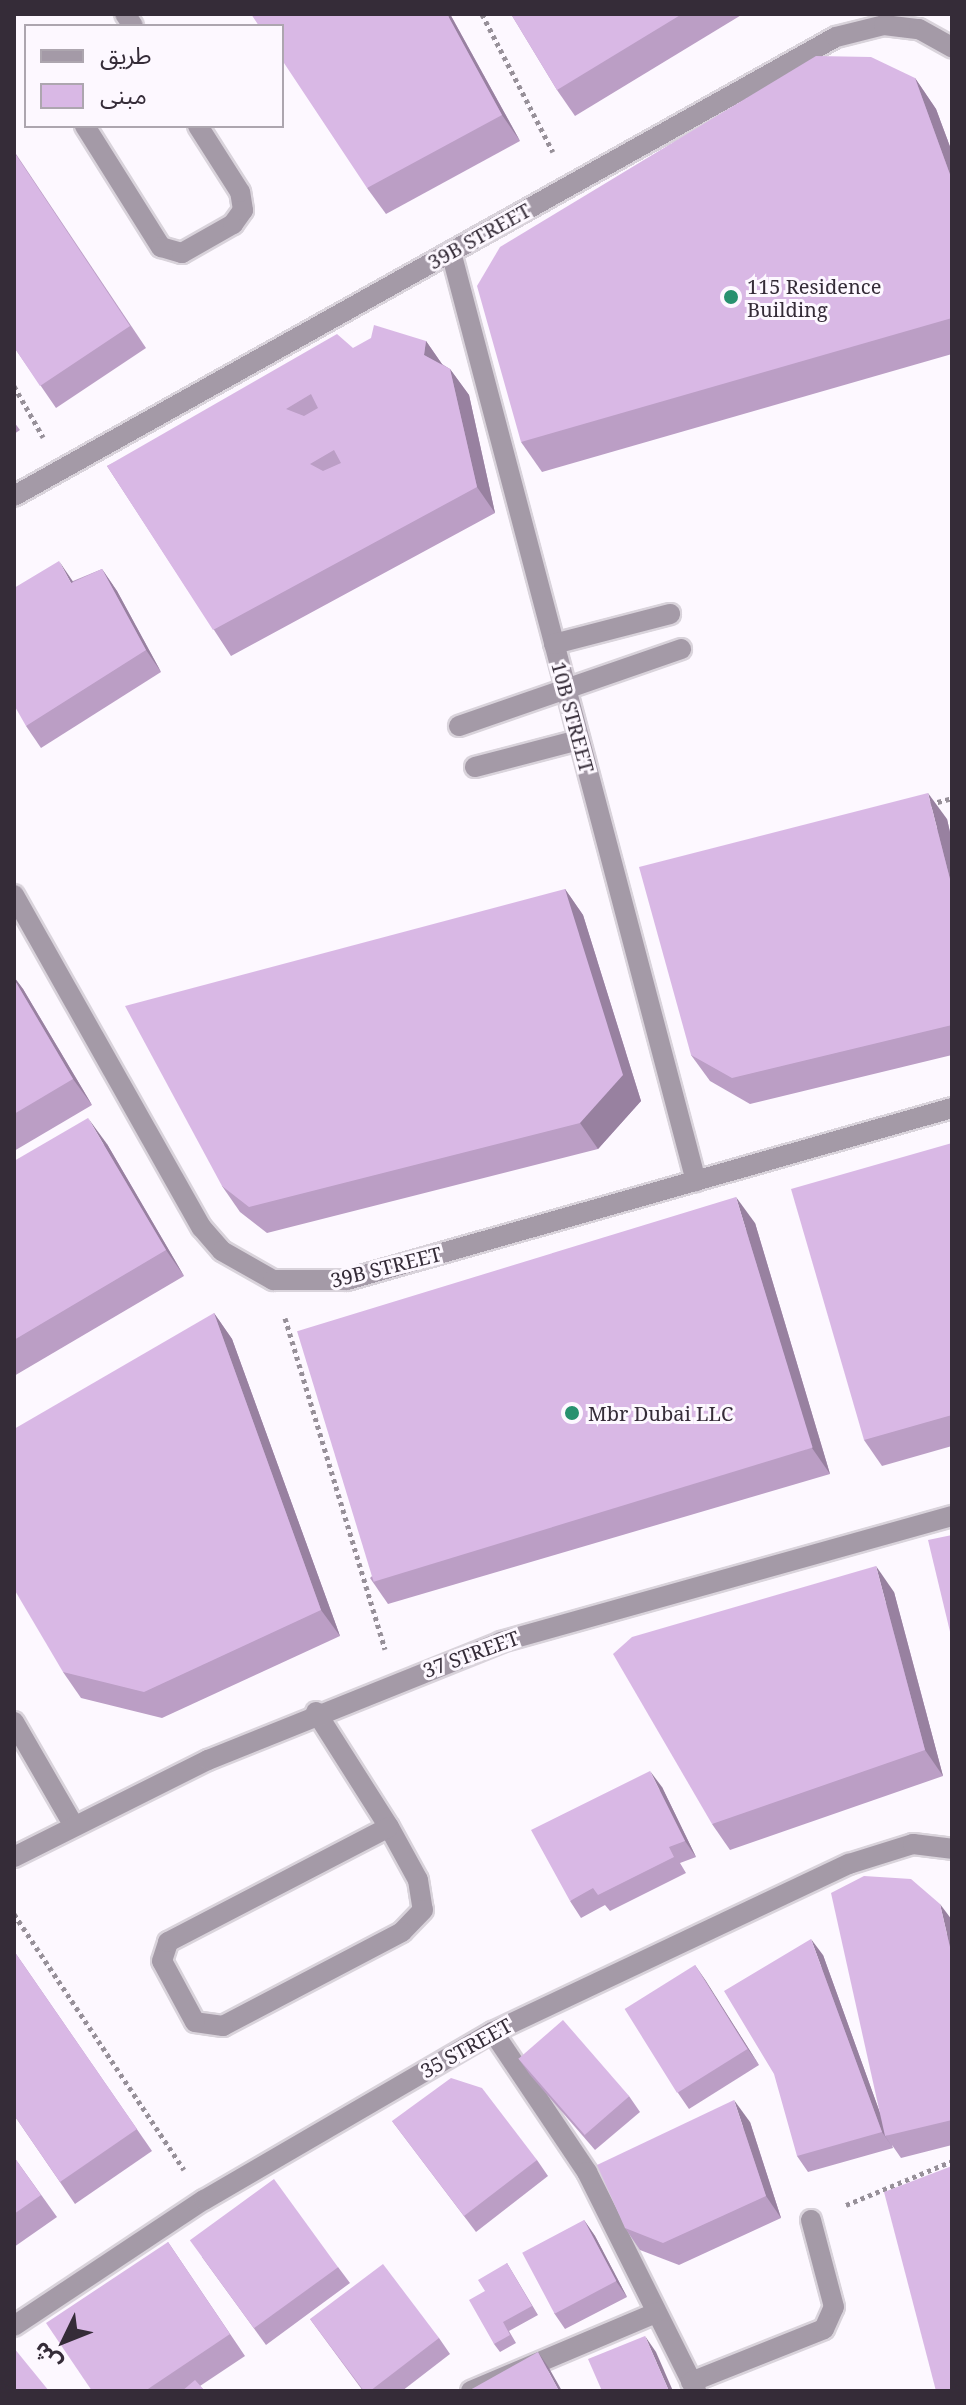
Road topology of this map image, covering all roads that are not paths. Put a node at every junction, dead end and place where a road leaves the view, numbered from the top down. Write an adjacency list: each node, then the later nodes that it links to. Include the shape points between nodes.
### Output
1 (881, 19): 2 (street, 39B STREET, via 919,29); 5 (street, 39B STREET, via 836,37)
2 (952, 47)
3 (86, 128): 4 (street, via 161,247 182,253 233,224 243,210 240,192)
4 (199, 128)
5 (451, 252): 6 (street, 39B STREET); 8 (street, 10B STREET)
6 (14, 496)
7 (670, 614): 8 (street)
8 (554, 644): 10 (street, 10B STREET)
9 (681, 649): 10 (street)
10 (566, 692): 11 (street); 12 (street, 10B STREET)
11 (459, 726)
12 (579, 740): 13 (street); 16 (street, 10B STREET)
13 (475, 767)
14 (14, 895): 16 (street, 39B STREET, via 202,1228 222,1251 273,1280 347,1280)
15 (952, 1108): 16 (street, 39B STREET)
16 (696, 1181)
17 (952, 1516): 18 (street, 37 STREET, via 609,1607)
18 (316, 1712): 20 (street, 37 STREET); 21 (street)
19 (14, 1722): 20 (street)
20 (73, 1824): 23 (street, 37 STREET)
21 (389, 1827): 21 (street, via 424,1895 415,1924 223,2026 195,2022 162,1961 168,1942)
22 (952, 1849): 24 (street, 35 STREET, via 913,1844 849,1864)
23 (14, 1857)
24 (493, 2032): 26 (street, via 587,2172); 27 (street, 35 STREET, via 204,2200)
25 (811, 2220): 28 (street, via 834,2307 824,2329)
26 (656, 2313): 28 (street); 29 (street)
27 (14, 2326)
28 (694, 2386)
29 (471, 2391)

